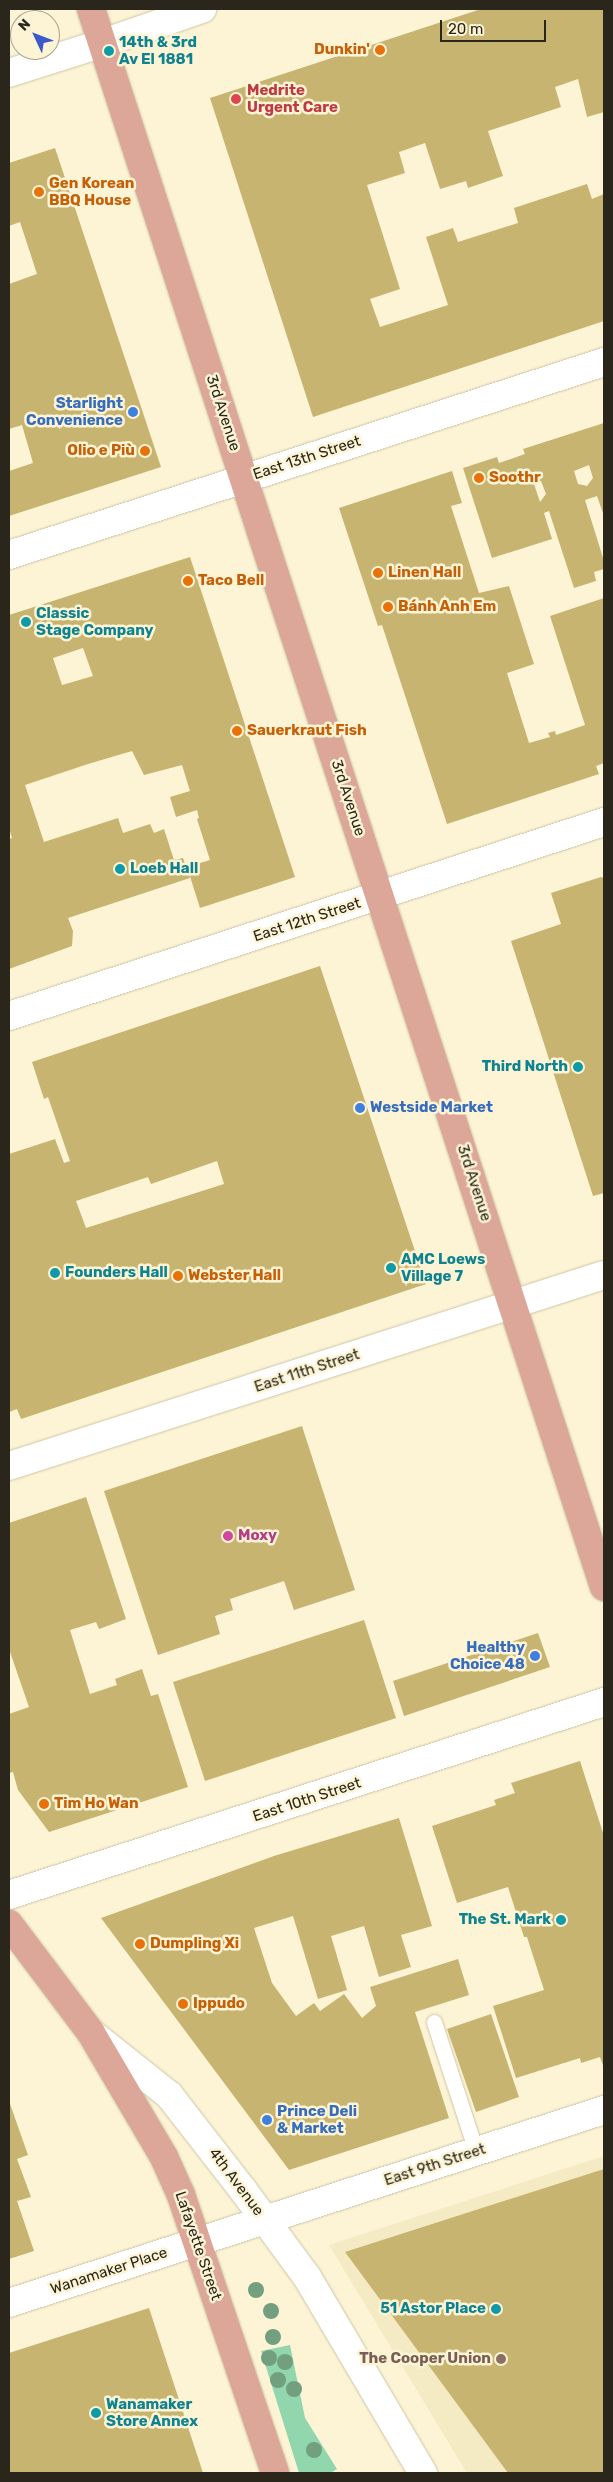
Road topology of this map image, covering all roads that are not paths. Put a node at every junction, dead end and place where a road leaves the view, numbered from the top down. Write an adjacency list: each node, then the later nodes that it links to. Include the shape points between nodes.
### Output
1 (91, 9): 3 (main road, 3rd Avenue)
2 (202, 9): 3 (street)
3 (103, 43): 4 (street); 6 (main road, 3rd Avenue)
4 (9, 73)
5 (604, 362): 6 (street, East 13th Street)
6 (244, 479): 7 (street, East 13th Street); 9 (main road, 3rd Avenue)
7 (9, 555)
8 (604, 822): 9 (street, East 12th Street)
9 (380, 896): 10 (street, East 12th Street); 12 (main road, 3rd Avenue)
10 (9, 1016)
11 (604, 1275): 12 (street, East 11th Street)
12 (513, 1305): 13 (street, East 11th Street); 14 (main road, 3rd Avenue)
13 (9, 1466)
14 (604, 1587)
15 (604, 1702): 16 (street, East 10th Street)
16 (9, 1895)
17 (9, 1924): 19 (main road, 4th Avenue)
18 (434, 2022): 21 (lane)
19 (91, 2033): 22 (street, 4th Avenue, via 169,2095); 23 (main road, Lafayette Street, via 152,2134 178,2188)
20 (604, 2110): 21 (street, East 9th Street)
21 (476, 2151): 22 (street, East 9th Street)
22 (266, 2220): 23 (street, Wanamaker Place); 26 (street, 4th Avenue, via 307,2277)
23 (197, 2242): 24 (street, Wanamaker Place); 25 (main road, Lafayette Street)
24 (9, 2303)
25 (275, 2473)
26 (423, 2473)

